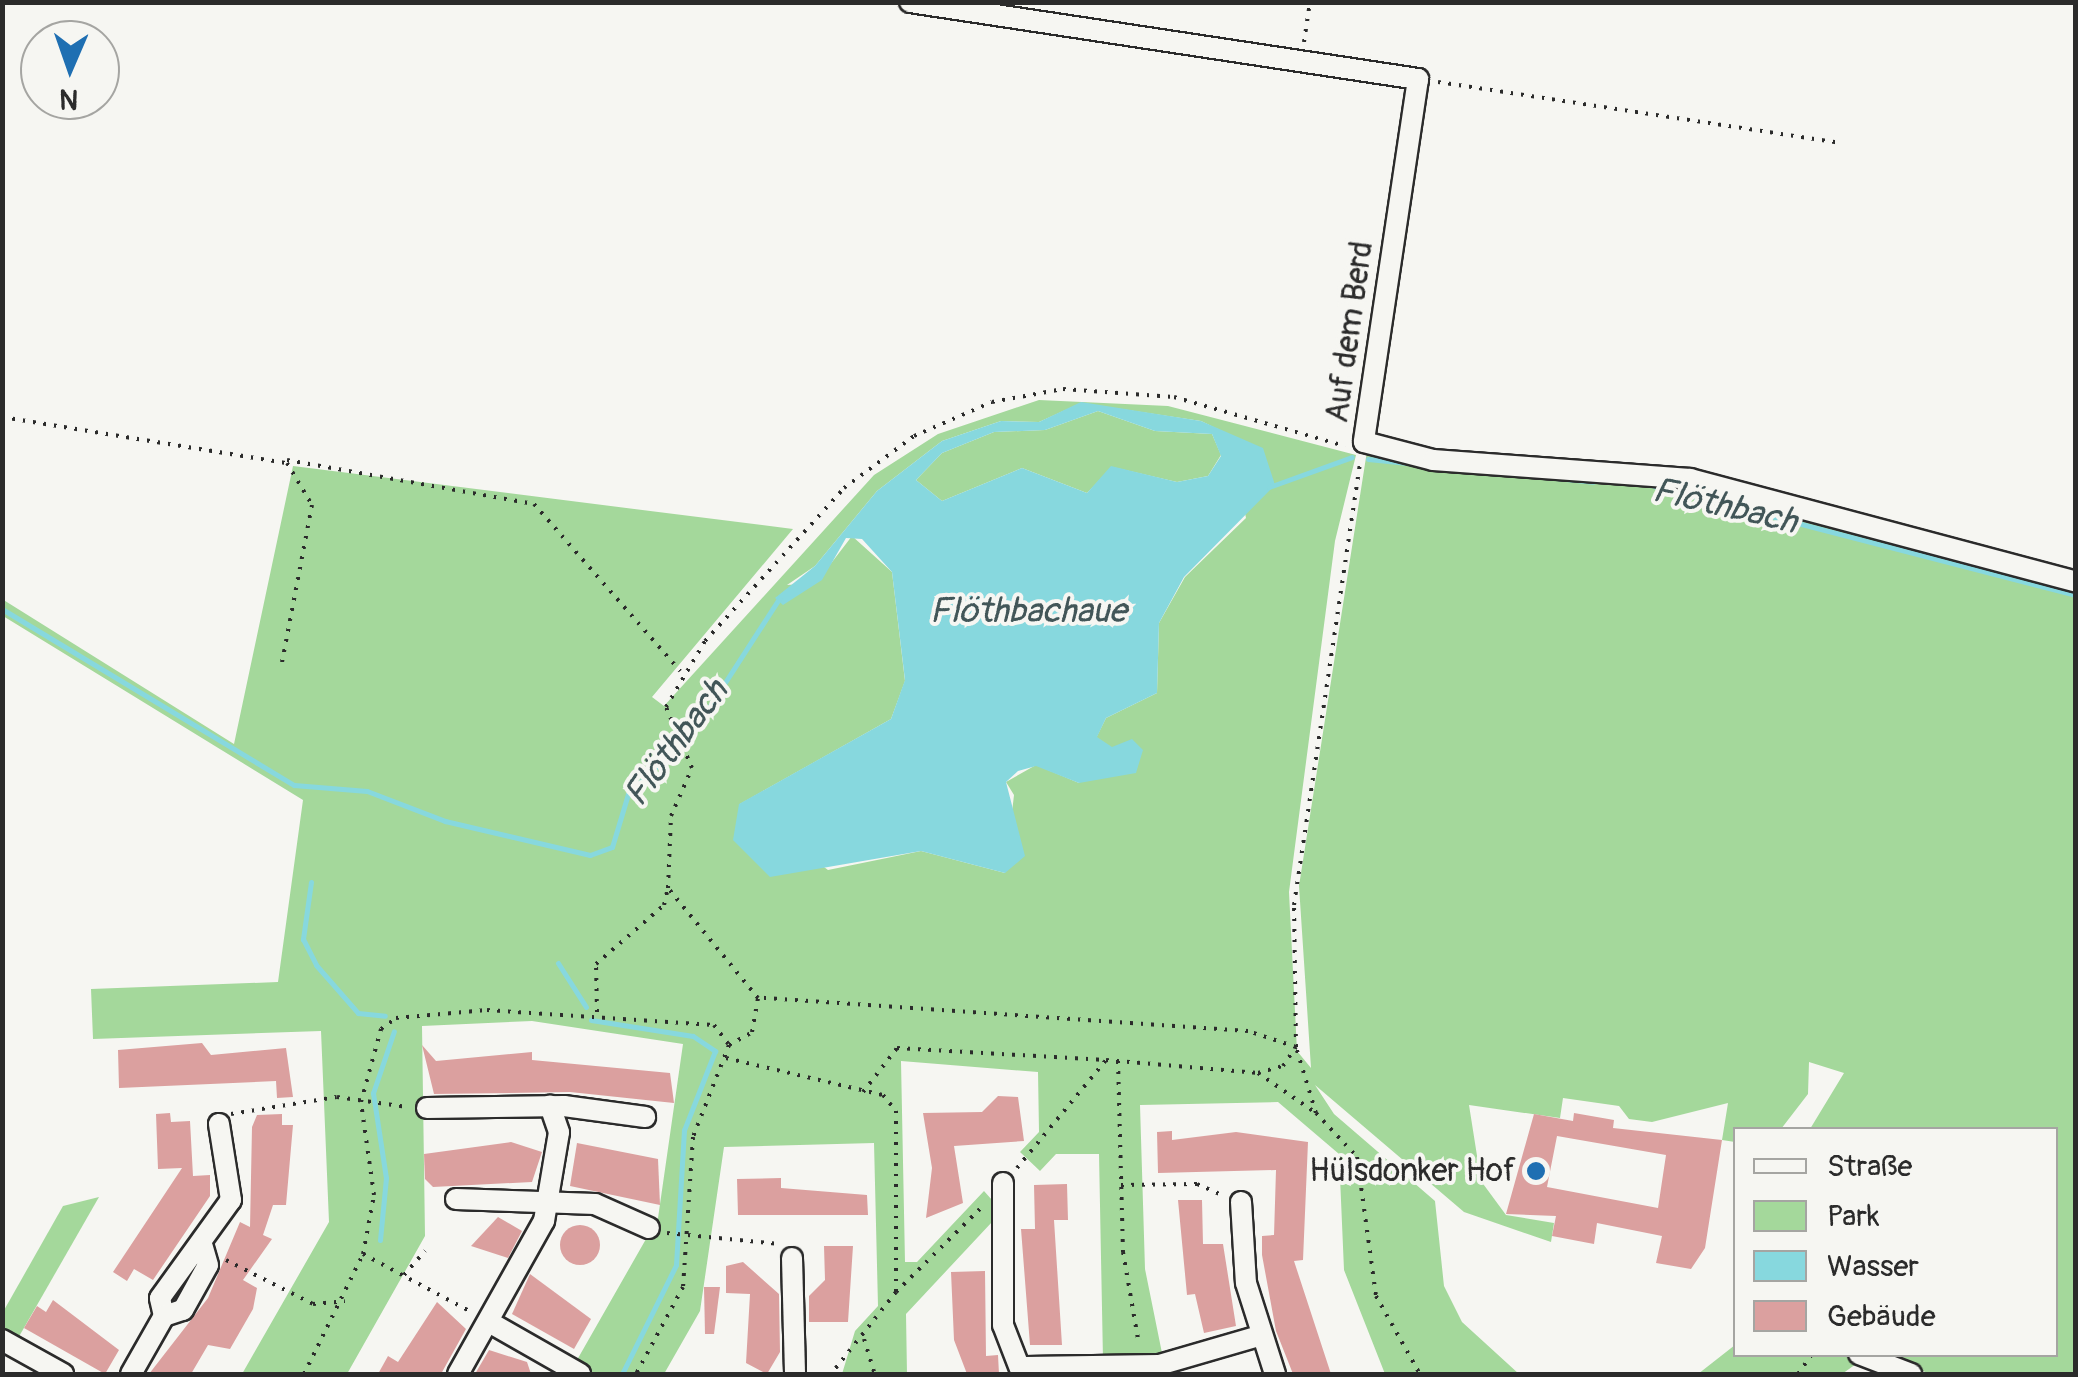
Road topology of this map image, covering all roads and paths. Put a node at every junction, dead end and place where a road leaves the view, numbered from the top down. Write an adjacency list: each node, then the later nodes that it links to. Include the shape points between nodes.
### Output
1 (910, 2): 3 (street)
2 (1310, 2): 3 (path)
3 (1301, 60): 4 (street)
4 (1418, 79): 5 (path); 10 (street, Auf dem Berd, via 1364,442 1432,460 1690,479)
5 (1840, 144)
6 (2, 417): 8 (path)
7 (1362, 450): 12 (path, via 1174,398 1063,389 992,402 914,436 844,488)
8 (279, 459): 11 (path, via 301,476 312,505); 12 (path, via 534,504)
9 (1359, 464): 17 (path, via 1294,905)
10 (2076, 582)
11 (282, 662)
12 (680, 672): 13 (path, via 666,707 692,768 671,816)
13 (668, 888): 14 (path); 15 (path, via 664,904 596,964)
14 (758, 998): 16 (path, via 752,1032); 17 (path, via 1248,1031)
15 (598, 1014): 16 (path, via 714,1025); 23 (path, via 396,1018 376,1042)
16 (729, 1045): 18 (path)
17 (1296, 1048): 21 (path, via 1283,1066); 26 (path)
18 (725, 1058): 22 (path); 36 (path, via 692,1137)
19 (1106, 1060): 20 (path); 22 (path, via 897,1048); 29 (path)
20 (1118, 1061): 21 (path); 30 (path)
21 (1258, 1073): 26 (path)
22 (862, 1092): 42 (path, via 883,1095 896,1111)
23 (364, 1103): 25 (path); 28 (path, via 243,1106); 39 (path, via 374,1195)
24 (550, 1106): 25 (street); 27 (street); 32 (street, via 559,1132)
25 (426, 1108)
26 (1316, 1112): 61 (path, via 1357,1157 1376,1296)
27 (645, 1117)
28 (219, 1124): 37 (street, via 230,1200)
29 (1004, 1184): 42 (path); 50 (street, via 1004,1327)
30 (1121, 1186): 33 (path, via 1197,1184); 49 (path)
31 (456, 1199): 32 (street)
32 (550, 1199): 34 (street, via 606,1207); 44 (street)
33 (1240, 1202): 45 (street)
34 (649, 1228)
35 (672, 1234): 36 (path)
36 (689, 1235): 40 (path, via 772,1237); 56 (path, via 683,1287)
37 (203, 1246): 43 (path, via 287,1294); 52 (street, via 186,1252 160,1298 164,1316)
38 (425, 1251): 41 (path)
39 (363, 1254): 41 (path); 43 (path)
40 (792, 1258): 57 (street)
41 (404, 1275): 44 (path)
42 (896, 1292): 46 (path)
43 (345, 1300): 53 (path)
44 (488, 1322): 54 (street); 55 (street)
45 (1259, 1336): 49 (street); 60 (street)
46 (864, 1339): 58 (path); 59 (path)
47 (2, 1340): 51 (street)
48 (1867, 1357): 62 (street)
49 (1141, 1365): 50 (street)
50 (1024, 1371)
51 (63, 1374)
52 (131, 1374)
53 (304, 1374)
54 (458, 1374)
55 (580, 1374)
56 (636, 1374)
57 (795, 1374)
58 (831, 1374)
59 (874, 1374)
60 (1275, 1374)
61 (1420, 1374)
62 (1911, 1374)

